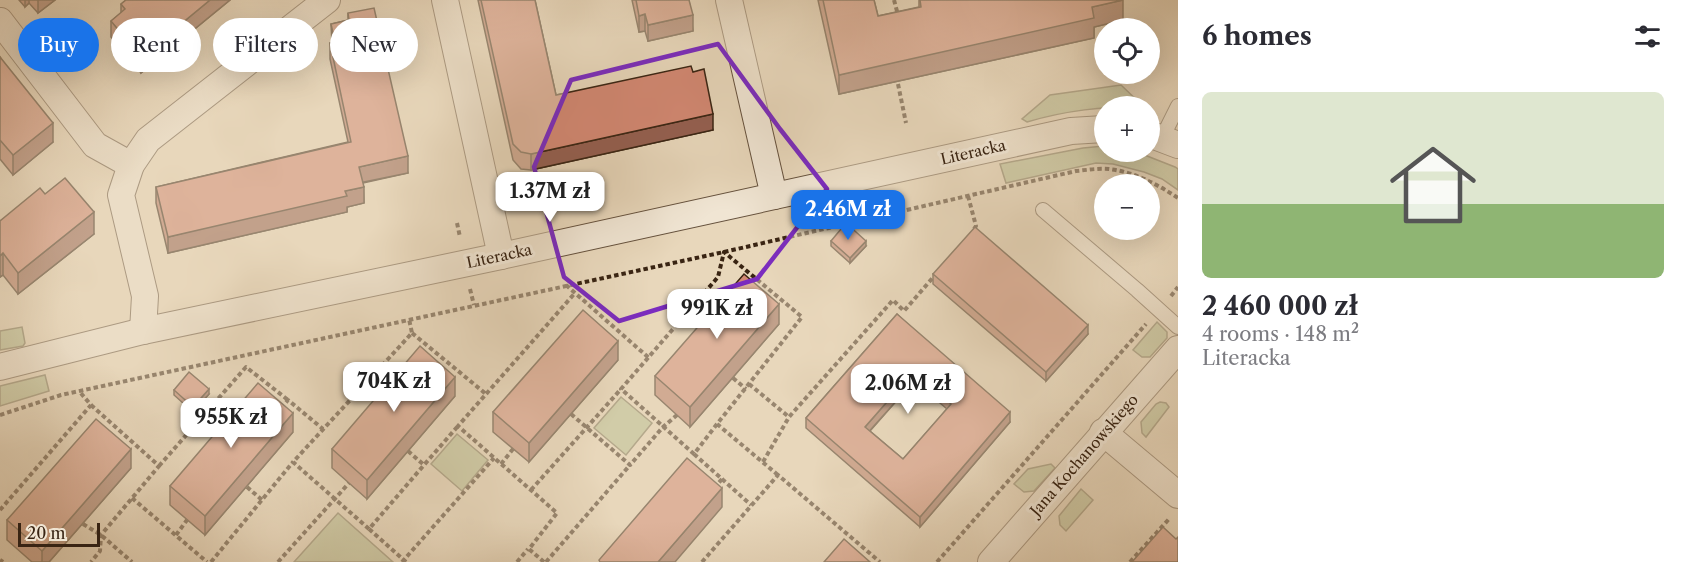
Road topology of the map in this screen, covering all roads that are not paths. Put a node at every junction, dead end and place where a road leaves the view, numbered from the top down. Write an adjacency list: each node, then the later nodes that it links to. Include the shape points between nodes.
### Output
1 (327, 0): 8 (street, via 148,140)
2 (445, 0): 11 (street)
3 (729, 0): 9 (street)
4 (0, 21): 8 (street, via 95,145)
5 (1178, 106): 7 (lane)
6 (1094, 130): 9 (street, Literacka, via 1071,131)
7 (1163, 139)
8 (131, 165): 13 (street, via 121,195 145,296)
9 (774, 196): 11 (street, Literacka)
10 (1043, 210): 12 (lane)
11 (501, 256): 13 (street, Literacka)
12 (1178, 327)
13 (142, 330): 15 (street, Literacka)
14 (1178, 349): 16 (street, Jana Kochanowskiego)
15 (0, 367)
16 (1103, 432): 17 (street); 18 (street, Jana Kochanowskiego)
17 (1175, 505)
18 (991, 562)

